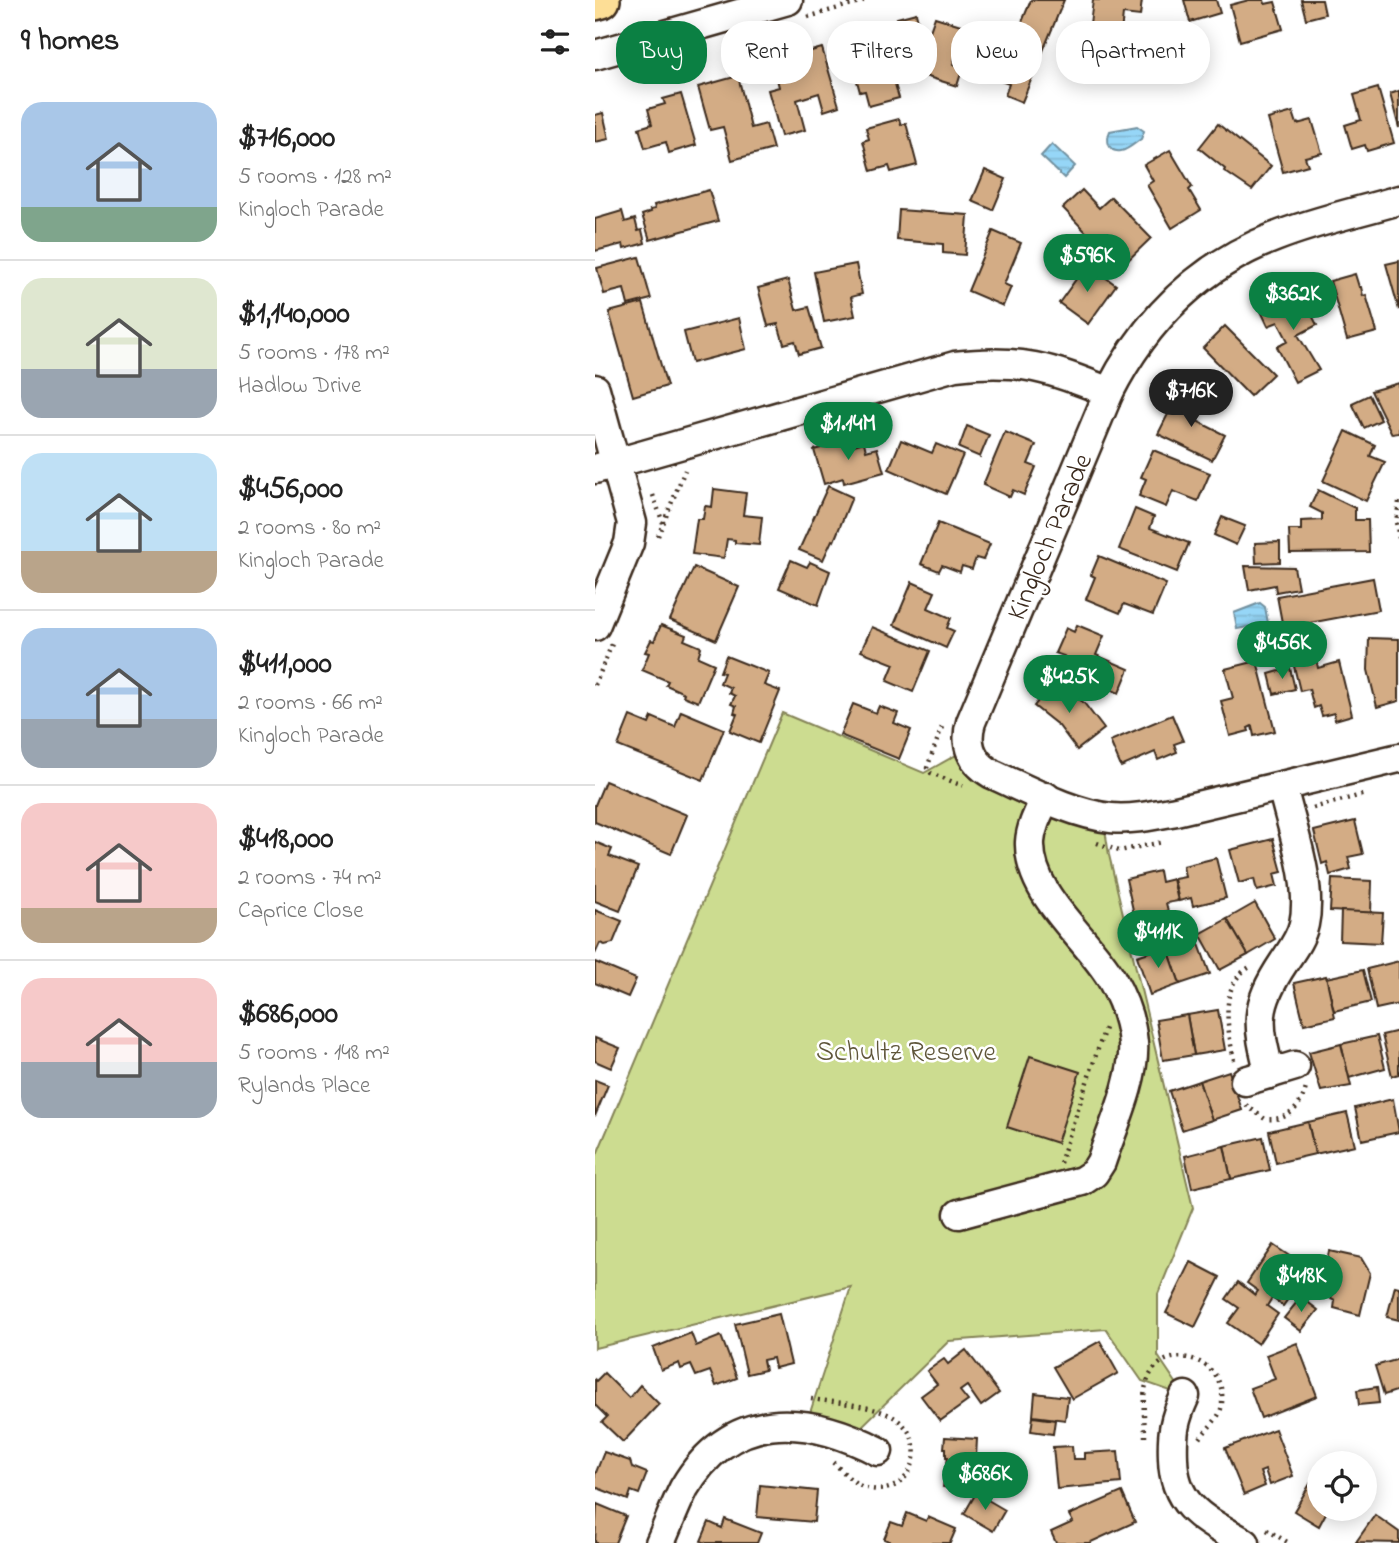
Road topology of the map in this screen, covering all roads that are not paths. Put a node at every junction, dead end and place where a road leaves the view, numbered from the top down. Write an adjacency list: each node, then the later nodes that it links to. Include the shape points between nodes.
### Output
1 (601, 0): 3 (main road)
2 (788, 0): 4 (street)
3 (595, 2)
4 (595, 55)
5 (1399, 200): 7 (street, Kingloch Parade, via 1272,238 1211,271 1161,313)
6 (595, 390): 8 (street)
7 (1109, 392): 8 (street, via 1024,364 955,366); 12 (street, Kingloch Parade, via 968,730 969,748 983,770)
8 (606, 466): 9 (street, via 631,515 631,532)
9 (595, 626)
10 (1399, 758): 11 (street, Kingloch Parade)
11 (1282, 786): 12 (street, Kingloch Parade, via 1125,819 1094,815); 13 (street, via 1307,903 1299,940 1262,1002 1261,1032)
12 (1046, 797): 14 (street, via 1030,842 1037,879 1117,991 1131,1029 1131,1074 1094,1173 1082,1181)
13 (1270, 1074)
14 (960, 1214)
15 (1185, 1396): 18 (street, via 1172,1437 1179,1494 1199,1515)
16 (878, 1451): 17 (street, via 851,1437 799,1424 770,1425 737,1435 695,1472)
17 (660, 1543)
18 (1245, 1543)

